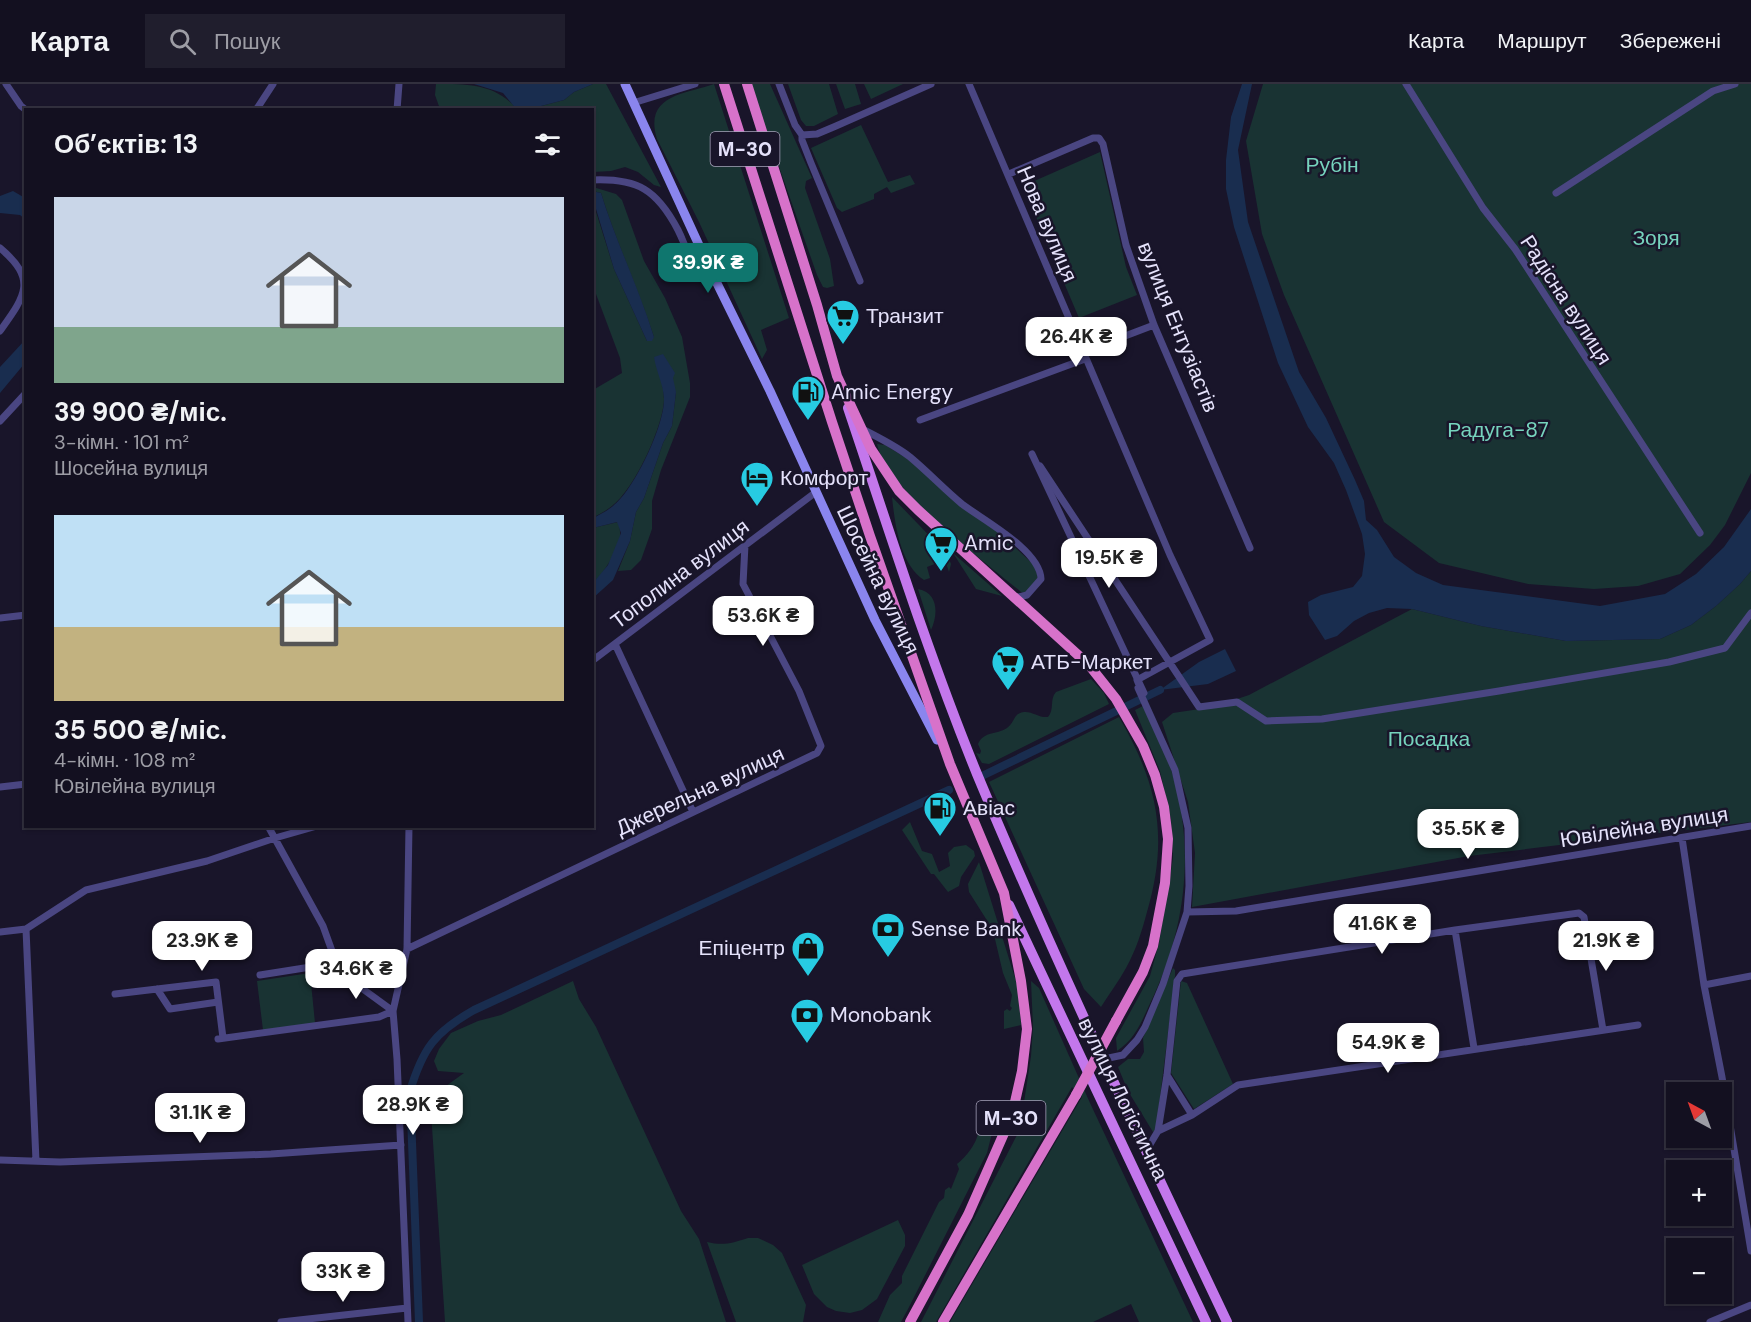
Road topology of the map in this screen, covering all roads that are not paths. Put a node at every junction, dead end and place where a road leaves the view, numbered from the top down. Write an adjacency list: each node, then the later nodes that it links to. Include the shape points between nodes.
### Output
1 (6, 84): 14 (street)
2 (273, 84): 15 (street)
3 (399, 84): 16 (street)
4 (624, 84): 13 (main road, Шосейна вулиця)
5 (695, 84): 13 (street)
6 (747, 84): 29 (highway, М-30)
7 (779, 84): 17 (street)
8 (931, 84): 17 (street, via 817,134)
9 (969, 84): 18 (street, Нова вулиця)
10 (1406, 84): 36 (street, Радісна вулиця, via 1483,208 1515,249)
11 (1735, 84): 20 (street, via 1713,91)
12 (725, 87): 45 (highway, М-30, via 832,423)
13 (633, 103): 22 (main road, Шосейна вулиця)
14 (24, 108)
15 (257, 108)
16 (396, 108)
17 (802, 135): 24 (street)
18 (1009, 174): 26 (street, вулиця Ентузіастів, via 1099,138 1126,245); 28 (street, Нова вулиця)
19 (594, 180): 22 (street, via 632,182 660,201 693,261)
20 (1556, 193)
21 (0, 248): 23 (street, via 12,258)
22 (709, 267): 35 (main road, Шосейна вулиця)
23 (24, 279)
24 (860, 280)
25 (24, 290): 27 (street)
26 (1154, 324): 28 (street); 38 (street, вулиця Ентузіастів)
27 (0, 331)
28 (1084, 355): 31 (street); 34 (street, Нова вулиця, bridge, via 1210,640 1137,681 1144,693)
29 (837, 376): 33 (highway, М-30); 72 (main road, via 930,649 977,773)
30 (24, 395): 32 (street)
31 (920, 420)
32 (0, 421)
33 (862, 429): 39 (highway, М-30, via 899,491); 39 (street, via 910,457 1026,552 1041,579 1028,595)
34 (1032, 454): 40 (street, via 1199,707 1237,702 1266,721 1322,719 1499,691 1669,662 1725,648); 56 (street, via 1176,770 1188,828)
35 (816, 492): 37 (street, Тополина вулиця); 45 (main road, Шосейна вулиця, via 875,620)
36 (1700, 534)
37 (745, 545): 43 (street, Тополина вулиця); 48 (street, Джерельна вулиця, via 743,584 799,691 820,746 812,756)
38 (1250, 548)
39 (1014, 598): 86 (highway, М-30, bridge, via 1089,665 1130,723 1155,775 1164,807 1167,861 1153,946 1143,972)
40 (1751, 614)
41 (24, 615): 42 (street)
42 (0, 618)
43 (615, 644): 44 (street, Тополина вулиця); 48 (street)
44 (594, 660)
45 (950, 764): 55 (highway, М-30)
46 (24, 784): 47 (street)
47 (0, 786)
48 (693, 812): 60 (street, Джерельна вулиця)
49 (1751, 826): 54 (street, Ювілейна вулиця)
50 (269, 828): 53 (street)
51 (309, 828): 53 (street)
52 (410, 828): 60 (street)
53 (275, 838): 57 (street, via 207,861 86,890); 61 (street, via 323,926)
54 (1682, 838): 56 (street, Ювілейна вулиця, via 1236,911); 64 (street)
55 (1004, 893): 85 (highway, М-30, via 1026,1029 1022,1071 1012,1115 992,1163); 87 (main road, вулиця Логістична)
56 (1187, 912): 72 (street, via 1145,1027 1123,1055)
57 (26, 929): 59 (street); 79 (street)
58 (1455, 930): 70 (street, via 1579,913 1584,917); 71 (street); 73 (street, via 1182,974 1177,981)
59 (0, 932)
60 (407, 949): 68 (street)
61 (332, 951)
62 (260, 975): 68 (street, via 317,966 334,968)
63 (1751, 976): 64 (street)
64 (1704, 985): 80 (street)
65 (157, 989): 66 (street); 67 (street, via 170,1009); 67 (street, via 216,982)
66 (115, 994)
67 (218, 1002): 68 (street, via 220,1039 379,1017)
68 (393, 1011): 76 (street)
69 (1638, 1024): 70 (street)
70 (1603, 1030): 71 (street)
71 (1474, 1048): 74 (street, via 1238,1085)
72 (1104, 1059): 77 (main road)
73 (1167, 1075): 74 (street); 75 (street)
74 (1192, 1115): 75 (street)
75 (1158, 1131): 77 (street)
76 (401, 1145): 79 (street, via 270,1154); 82 (street)
77 (1146, 1151): 88 (main road)
78 (0, 1160): 79 (street)
79 (36, 1161)
80 (1751, 1251)
81 (1751, 1305): 89 (street)
82 (407, 1308): 83 (street); 84 (street)
83 (281, 1322)
84 (408, 1322)
85 (910, 1322)
86 (944, 1322)
87 (1206, 1322)
88 (1227, 1322)
89 (1710, 1322)

